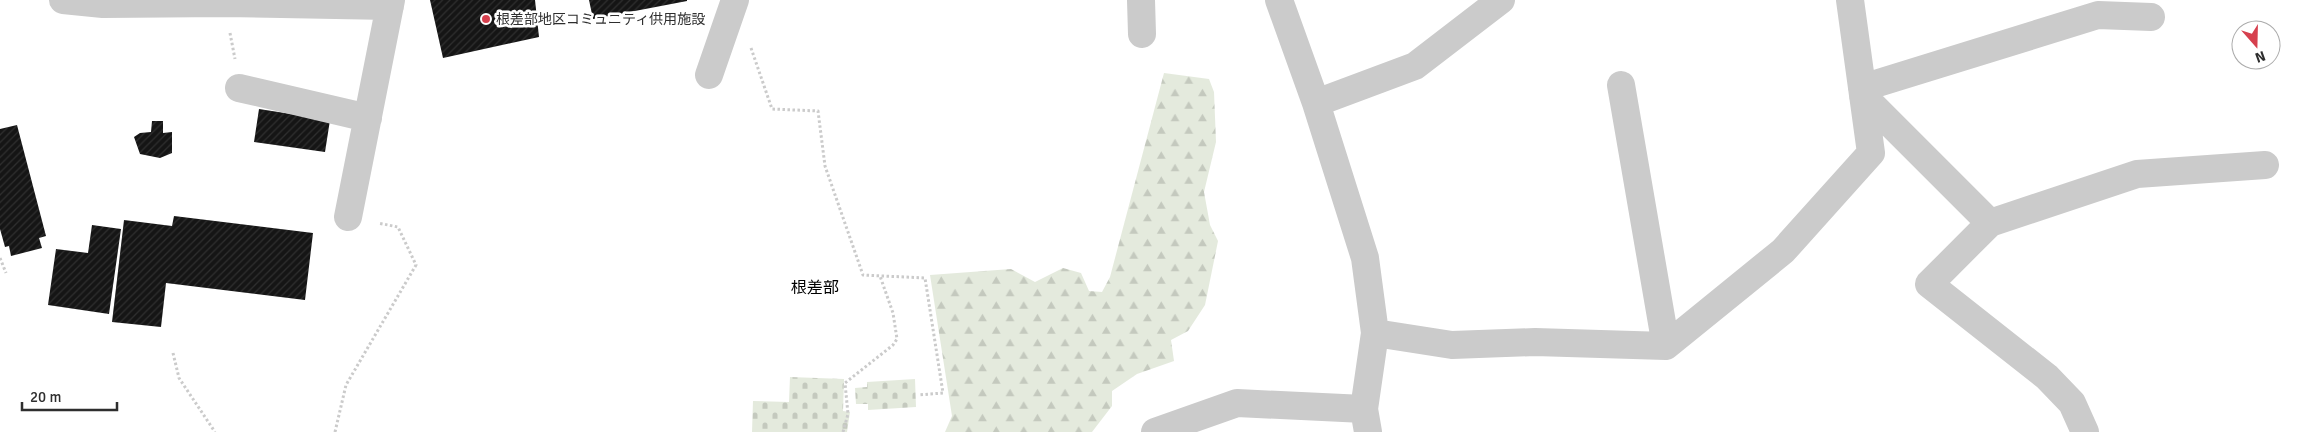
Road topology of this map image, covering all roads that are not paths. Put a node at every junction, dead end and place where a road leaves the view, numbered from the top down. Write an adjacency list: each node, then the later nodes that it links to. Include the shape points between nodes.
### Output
1 (63, 0): 7 (street, via 103,4)
2 (735, 0): 11 (street)
3 (1141, 0): 10 (street)
4 (1279, 0): 15 (street)
5 (1501, 0): 15 (street, via 1415,66)
6 (1850, 0): 14 (street)
7 (225, 1): 8 (street)
8 (390, 3): 16 (street)
9 (2151, 17): 14 (street, via 2098,15)
10 (1142, 34)
11 (709, 74)
12 (1621, 85): 21 (street)
13 (240, 88): 16 (street)
14 (1863, 92): 19 (street); 21 (street, via 1871,153 1783,251)
15 (1316, 103): 20 (street, via 1365,258)
16 (368, 118): 18 (street)
17 (2265, 165): 19 (street, via 2137,174)
18 (348, 217)
19 (1990, 223): 24 (street, via 1929,284 2047,377 2072,403)
20 (1375, 333): 21 (street, via 1452,345 1535,342); 22 (street)
21 (1666, 346)
22 (1366, 420): 23 (street, via 1237,403)
23 (1155, 432)
24 (2085, 432)

